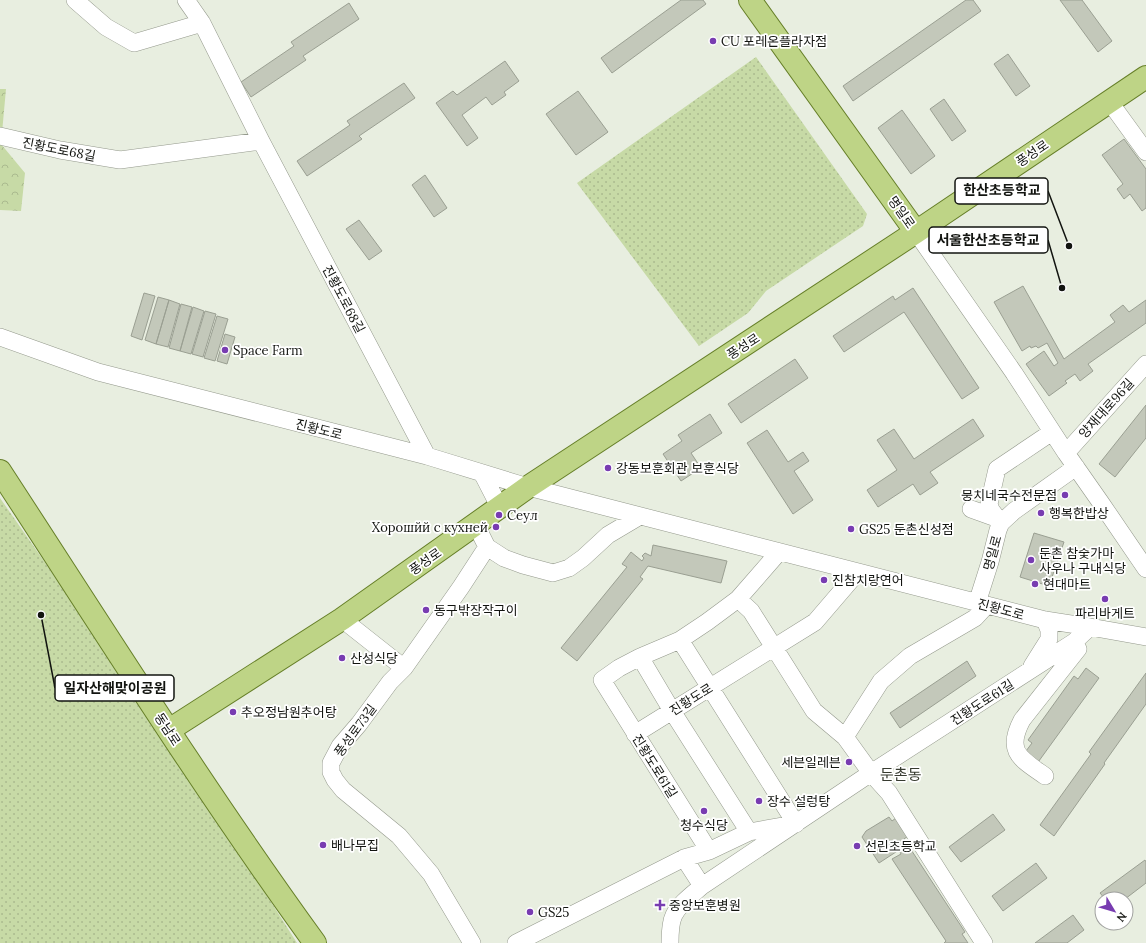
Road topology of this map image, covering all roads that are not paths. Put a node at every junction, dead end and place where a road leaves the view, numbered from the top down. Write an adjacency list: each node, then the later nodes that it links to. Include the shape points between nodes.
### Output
1 (75, 0): 4 (street, via 106,27 134,43)
2 (186, 0): 4 (street, 진황도로68길)
3 (750, 0): 10 (main road, 명일로)
4 (202, 23): 8 (street, 진황도로68길)
5 (1146, 78): 6 (main road, 풍성로)
6 (1109, 101): 9 (street); 10 (main road, 풍성로)
7 (0, 136): 8 (street, 진황도로68길, via 120,160)
8 (261, 141): 15 (street, 진황도로68길)
9 (1146, 152)
10 (916, 232): 13 (street, 명일로); 19 (main road, 풍성로)
11 (0, 337): 15 (street, 진황도로, via 98,372)
12 (1146, 364): 14 (street, 양재대로96길)
13 (1052, 432): 14 (street, 명일로); 23 (street, via 997,469 989,504)
14 (1066, 453): 16 (street, 명일로)
15 (427, 456): 18 (street, 진황도로)
16 (1076, 467): 23 (street, 명일로); 27 (street, 명일로)
17 (0, 471): 43 (main road, 동남로)
18 (482, 473): 19 (street, 진황도로); 20 (street)
19 (528, 487): 20 (main road, 풍성로); 22 (street, 진황도로)
20 (500, 508): 24 (main road, 풍성로)
21 (971, 509): 23 (street)
22 (640, 516): 25 (street, via 608,535 568,568 553,573 504,558); 26 (street, 진황도로)
23 (999, 520): 30 (street, 명일로)
24 (476, 525): 25 (street); 31 (main road, 풍성로)
25 (487, 547): 39 (street, 풍성로73길)
26 (779, 552): 28 (street, 진황도로); 29 (street)
27 (1146, 569)
28 (857, 573): 30 (street, 진황도로); 37 (street, 진황도로, via 815,622)
29 (738, 599): 35 (street); 37 (street, via 751,611)
30 (982, 604): 32 (street, 진황도로); 45 (street, via 975,618 910,656 881,680)
31 (342, 619): 39 (street); 43 (main road, 풍성로)
32 (1045, 620): 33 (street, 진황도로); 40 (street, via 1049,639)
33 (1090, 627): 34 (street, 진황도로); 36 (street, 진황도로61길)
34 (1146, 637)
35 (680, 640): 38 (street); 41 (street)
36 (1074, 642): 40 (street, 진황도로61길); 47 (street, via 1078,649 1016,731 1016,751 1022,760)
37 (774, 648): 41 (street, 진황도로); 45 (street, via 814,711)
38 (640, 657): 42 (street); 44 (street, 진황도로61길, via 602,680)
39 (404, 668): 54 (street, 풍성로73길, via 340,746 331,763 331,772 343,790 399,836 431,874)
40 (1028, 672): 46 (street, 진황도로61길)
41 (710, 687): 42 (street, 진황도로); 48 (street)
42 (672, 711): 44 (street, 진황도로); 49 (street)
43 (169, 730): 53 (main road, 동남로, via 276,890)
44 (635, 734): 50 (street, 진황도로61길)
45 (845, 737): 46 (street)
46 (871, 773): 48 (street, 진황도로61길); 57 (street, via 889,793)
47 (1045, 776)
48 (796, 824): 49 (street, 진황도로61길); 52 (street, 진황도로61길)
49 (749, 832): 50 (street, 진황도로61길)
50 (709, 851): 51 (street, 진황도로61길)
51 (684, 858): 52 (street); 55 (street, 진황도로61길)
52 (702, 886): 56 (street, 진황도로61길, via 674,915)
53 (315, 943)
54 (472, 943)
55 (516, 943)
56 (670, 943)
57 (984, 943)

